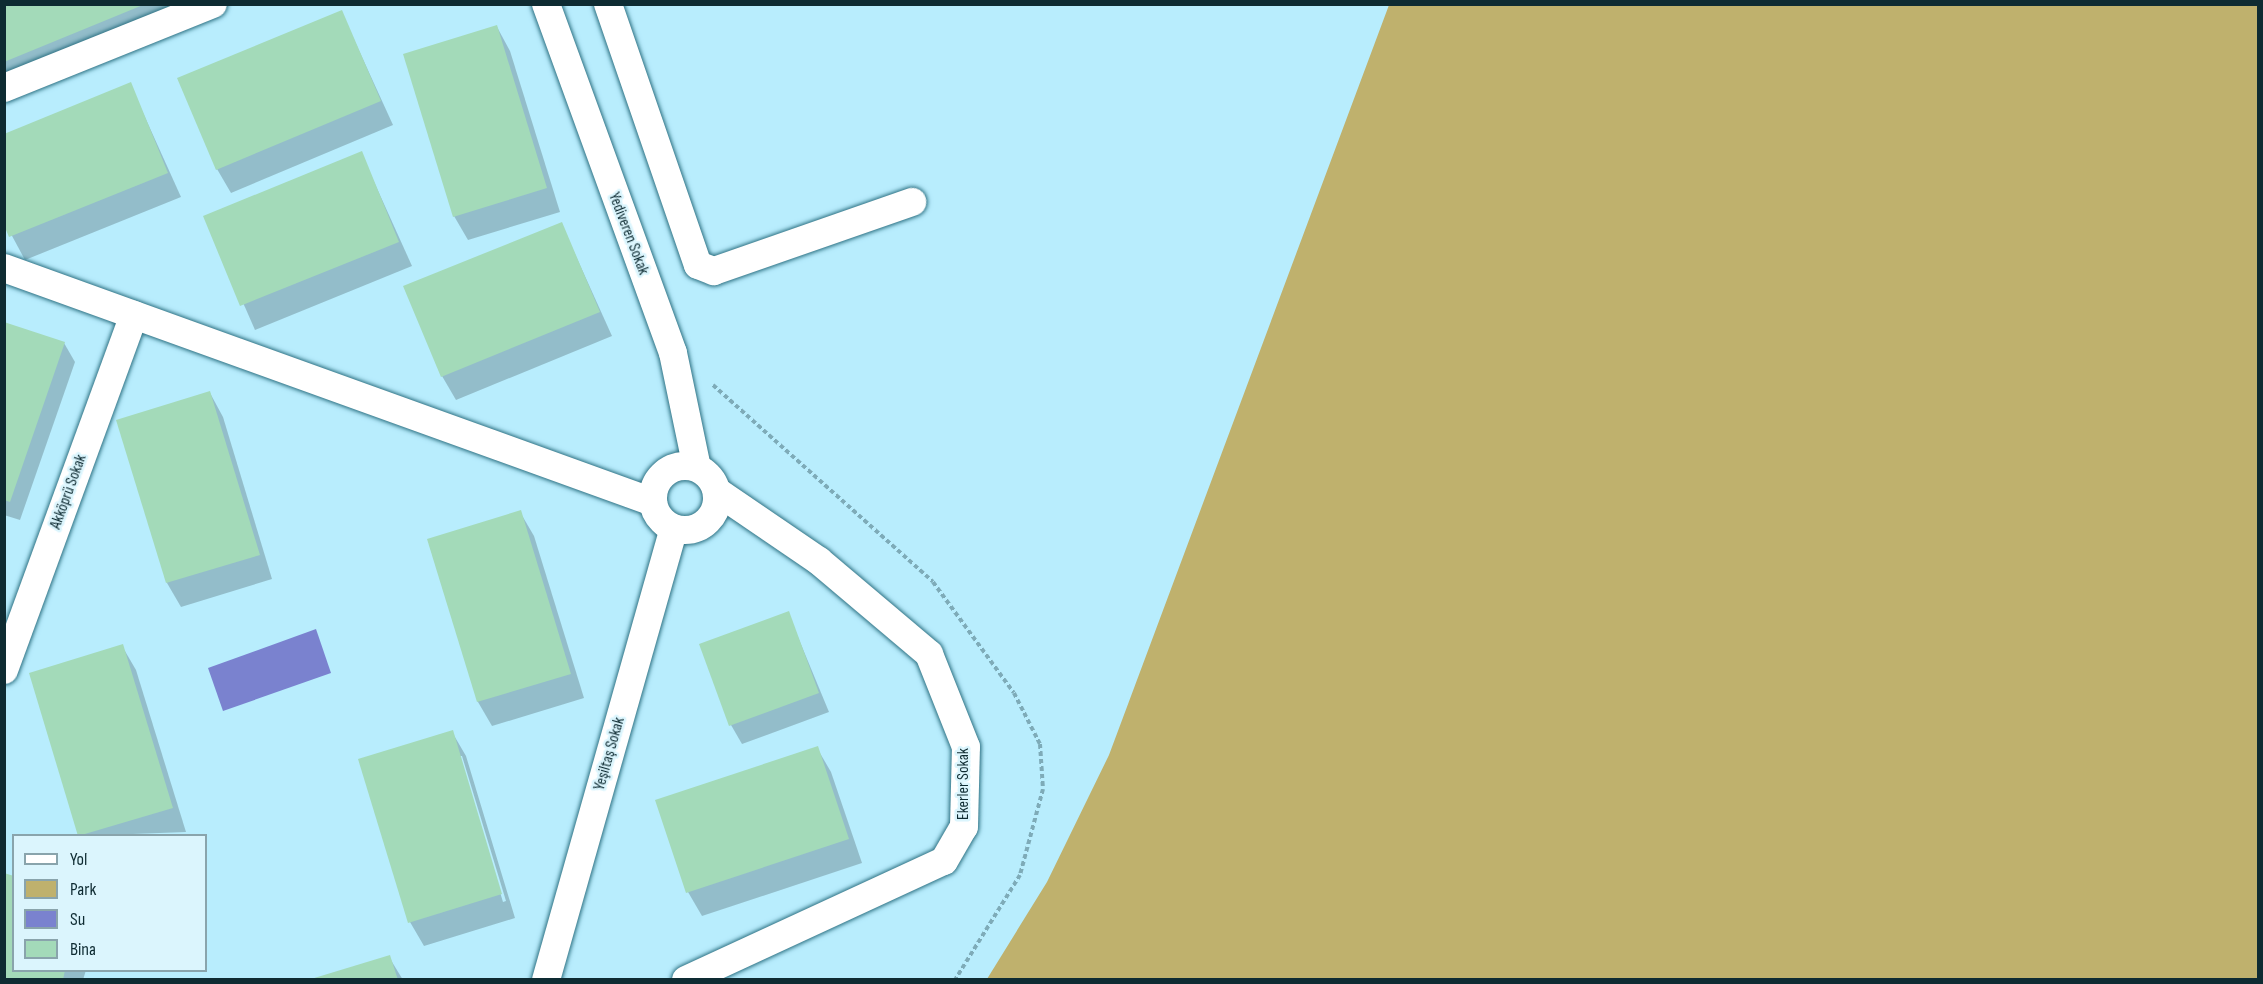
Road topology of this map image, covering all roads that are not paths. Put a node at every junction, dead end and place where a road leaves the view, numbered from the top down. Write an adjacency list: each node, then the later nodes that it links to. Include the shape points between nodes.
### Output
1 (213, 4): 4 (street)
2 (546, 4): 8 (street, Yediveren Sokak, via 673,353)
3 (608, 4): 5 (street, via 698,265 714,272)
4 (4, 88)
5 (912, 202)
6 (4, 268): 7 (street)
7 (134, 315): 10 (street); 12 (street, Akköprü Sokak)
8 (697, 468): 9 (street); 10 (street, via 680,466 662,475)
9 (718, 492): 11 (street, via 709,521 691,531); 14 (street, Ekerler Sokak, via 819,561 929,654 966,747 964,827 944,861)
10 (653, 502): 11 (street, via 659,518)
11 (674, 529): 13 (street, Yeşiltaş Sokak)
12 (4, 670)
13 (546, 980)
14 (686, 980)

